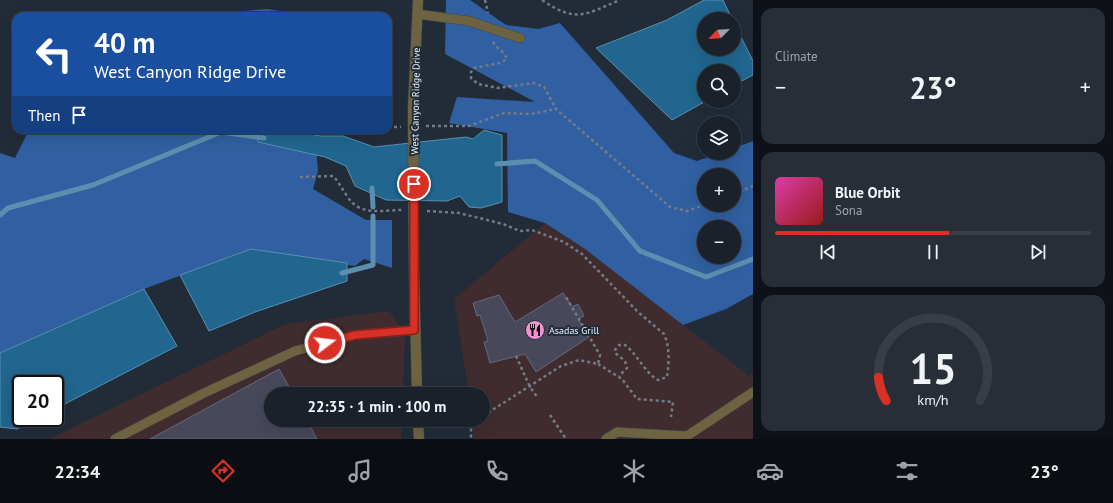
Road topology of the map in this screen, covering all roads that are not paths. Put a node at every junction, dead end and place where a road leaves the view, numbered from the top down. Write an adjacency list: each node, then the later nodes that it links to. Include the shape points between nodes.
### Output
1 (418, 0): 2 (street, West Canyon Ridge Drive)
2 (417, 14): 3 (lane, via 469,21); 4 (street, West Canyon Ridge Drive, bridge, via 413,110)
3 (520, 38)
4 (414, 330): 5 (street, West Canyon Ridge Drive); 8 (lane, via 355,335 295,351 204,393)
5 (417, 387)
6 (753, 392): 10 (lane, via 687,436 617,432)
7 (418, 427): 9 (street)
8 (115, 439)
9 (419, 439)
10 (606, 439)

